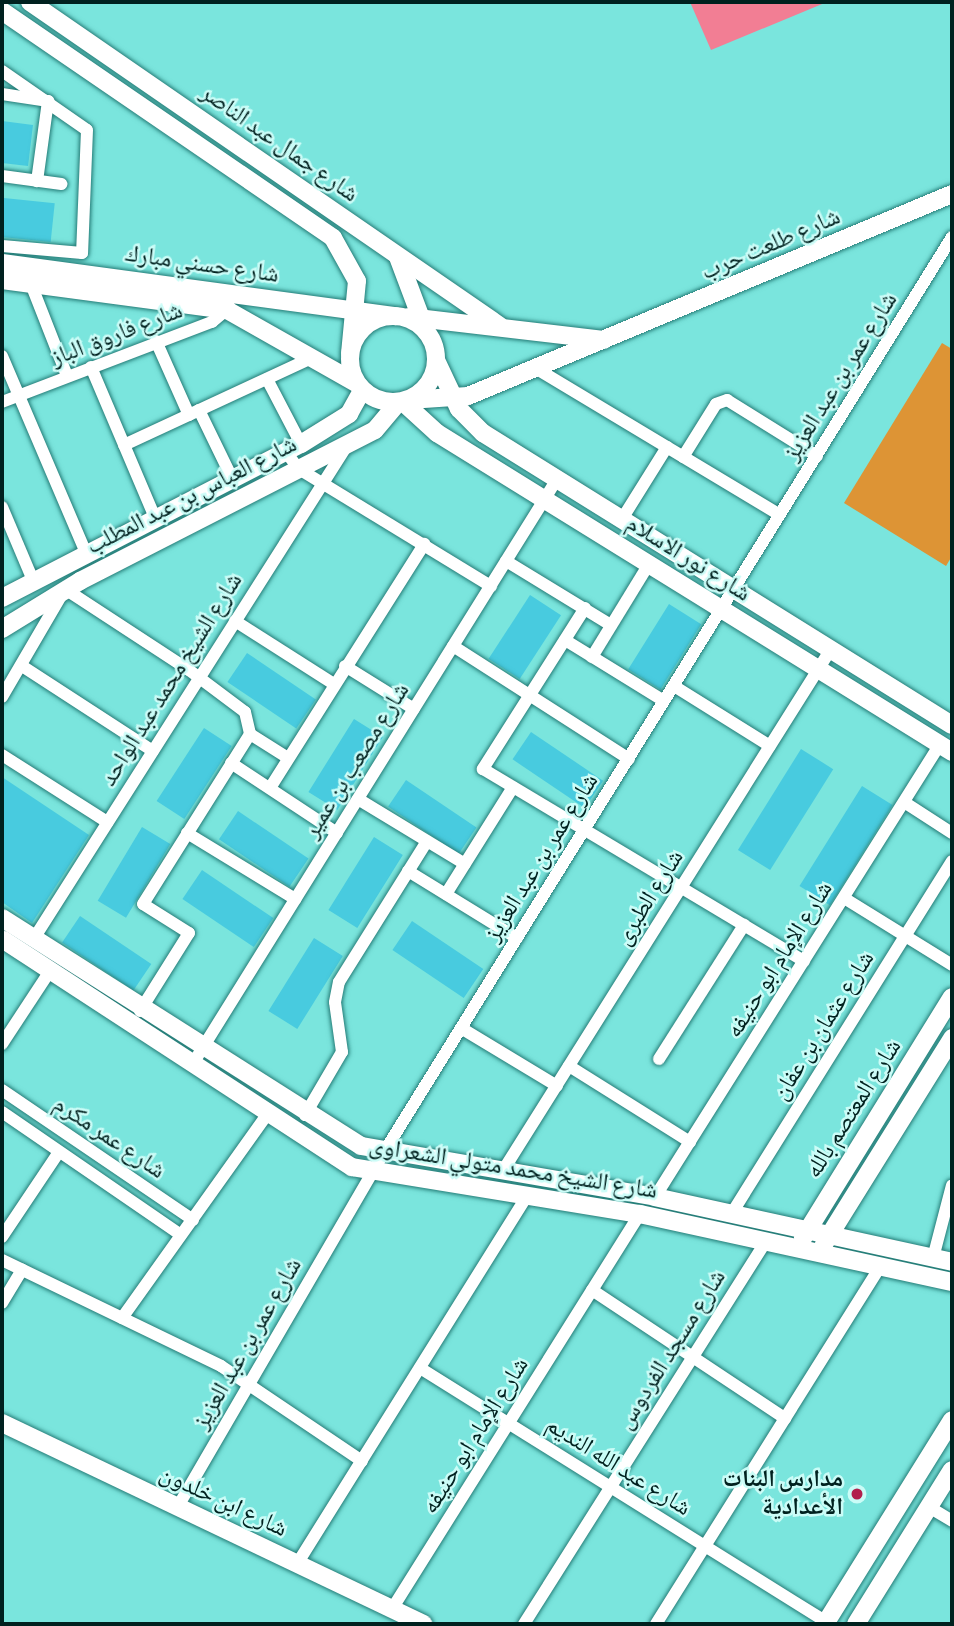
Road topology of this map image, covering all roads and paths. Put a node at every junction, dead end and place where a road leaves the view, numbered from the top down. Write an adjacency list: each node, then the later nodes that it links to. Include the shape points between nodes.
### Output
1 (30, 2): 5 (street, شارع جمال عبد الناصر)
2 (2, 11): 7 (street, شارع جمال عبد الناصر)
3 (2, 71): 6 (street)
4 (2, 94): 6 (street)
5 (175, 100): 7 (street); 16 (street, شارع جمال عبد الناصر)
6 (48, 101): 9 (street); 15 (street, via 88,130 83,251)
7 (162, 120): 22 (street, شارع جمال عبد الناصر, via 333,238 355,271)
8 (2, 176): 9 (street)
9 (37, 181): 10 (street)
10 (61, 184)
11 (952, 194): 12 (street, شارع طلعت حرب)
12 (935, 202): 13 (street); 25 (street, شارع طلعت حرب)
13 (952, 214)
14 (952, 237): 45 (street, شارع عمر بن عبد العزيز)
15 (2, 246)
16 (398, 257): 23 (street); 24 (street, شارع جمال عبد الناصر)
17 (2, 263): 20 (street, شارع حسني مبارك)
18 (2, 280): 19 (street, شارع حسني مبارك)
19 (31, 284): 21 (street, شارع حسني مبارك); 33 (street)
20 (239, 295): 21 (street, شارع فاروق الباز); 22 (street, شارع حسني مبارك)
21 (228, 310): 26 (street, شارع فاروق الباز, via 212,322); 29 (street, شارع حسني مبارك)
22 (355, 310): 23 (street, شارع حسني مبارك); 27 (street, شارع جمال عبد الناصر)
23 (412, 321): 24 (street); 27 (street, via 365,326); 30 (street)
24 (500, 326): 25 (street)
25 (608, 340): 32 (street, شارع طلعت حرب)
26 (156, 341): 31 (street, شارع فاروق الباز); 40 (street)
27 (349, 354): 35 (street)
28 (2, 356): 36 (street)
29 (314, 357): 34 (street); 35 (street, شارع حسني مبارك)
30 (436, 360): 37 (street, شارع نور الاسلام); 39 (street, via 425,388)
31 (91, 367): 33 (street, شارع فاروق الباز); 42 (street)
32 (537, 369): 37 (street, شارع طلعت حرب); 43 (street)
33 (67, 376): 36 (street, شارع فاروق الباز)
34 (267, 379): 40 (street); 44 (street)
35 (359, 387): 39 (street); 44 (street, شارع العباس بن عبد المطلب, via 349,414)
36 (19, 395): 38 (street, شارع فاروق الباز); 57 (street)
37 (454, 400): 39 (street, شارع طلعت حرب); 48 (street, شارع نور الاسلام, via 483,433)
38 (2, 402)
39 (403, 402): 41 (street, شارع العباس بن عبد المطلب, via 385,423); 51 (street, شارع نور الاسلام, via 430,428)
40 (194, 413): 42 (street); 49 (street)
41 (349, 444): 47 (street, شارع العباس بن عبد المطلب); 50 (street, شارع الشيخ محمد عبد الواحد)
42 (124, 445): 54 (street)
43 (667, 447): 46 (street); 55 (street)
44 (294, 448): 47 (street); 49 (street, شارع العباس بن عبد المطلب)
45 (817, 456): 46 (street, via 727,400 716,404); 53 (street, شارع عمر بن عبد العزيز)
46 (683, 457): 53 (street)
47 (299, 469): 50 (street); 62 (street, شارع العباس بن عبد المطلب)
48 (557, 479): 51 (street, شارع مصعب بن عمير); 55 (street, شارع نور الاسلام)
49 (233, 480): 54 (street, شارع العباس بن عبد المطلب)
50 (323, 482): 56 (street); 67 (street, شارع الشيخ محمد عبد الواحد)
51 (545, 499): 58 (street, شارع مصعب بن عمير); 59 (street, شارع نور الاسلام)
52 (2, 508): 60 (street)
53 (780, 515): 63 (street, شارع عمر بن عبد العزيز)
54 (155, 518): 57 (street, شارع العباس بن عبد المطلب)
55 (622, 519): 63 (street, شارع نور الاسلام)
56 (424, 544): 61 (street); 75 (street)
57 (85, 551): 60 (street, شارع العباس بن عبد المطلب)
58 (506, 561): 61 (street, شارع مصعب بن عمير); 65 (street)
59 (649, 564): 66 (street, شارع نور الاسلام); 68 (street)
60 (32, 578): 64 (street, شارع العباس بن عبد المطلب)
61 (491, 586): 71 (street, شارع مصعب بن عمير)
62 (65, 589): 69 (street, شارع العباس بن عبد المطلب); 74 (street); 77 (street)
63 (734, 589): 66 (street, شارع عمر بن عبد العزيز); 72 (street, شارع نور الاسلام)
64 (2, 598)
65 (584, 608): 68 (street); 70 (street)
66 (722, 609): 76 (street, شارع نور الاسلام); 79 (street, شارع عمر بن عبد العزيز)
67 (235, 621): 77 (street, شارع الشيخ محمد عبد الواحد); 78 (street)
68 (611, 625): 73 (street)
69 (2, 629)
70 (565, 640): 73 (street); 80 (street)
71 (453, 646): 80 (street); 83 (street, شارع مصعب بن عمير)
72 (831, 649): 76 (street, شارع الطبرى); 84 (street, شارع نور الاسلام)
73 (592, 657): 82 (street)
74 (22, 666): 81 (street); 88 (street)
75 (345, 666): 78 (street); 83 (street)
76 (818, 669): 86 (street, شارع الطبرى); 87 (street, شارع نور الاسلام)
77 (198, 679): 85 (street, via 245,712); 88 (street, شارع الشيخ محمد عبد الواحد)
78 (334, 684): 90 (street)
79 (674, 686): 82 (street, شارع عمر بن عبد العزيز); 86 (street)
80 (530, 695): 91 (street); 93 (street, via 483,769)
81 (2, 697)
82 (664, 701): 91 (street, شارع عمر بن عبد العزيز)
83 (414, 709): 95 (street, شارع مصعب بن عمير)
84 (952, 725)
85 (250, 734): 90 (street); 92 (street)
86 (770, 746): 106 (street, شارع الطبرى)
87 (946, 748): 96 (street, شارع الإمام ابو حنيفه)
88 (153, 751): 97 (street, شارع الشيخ محمد عبد الواحد)
89 (2, 755): 97 (street)
90 (288, 758): 94 (street)
91 (629, 759): 98 (street, شارع عمر بن عبد العزيز)
92 (231, 763): 94 (street); 100 (street)
93 (513, 787): 98 (street); 104 (street)
94 (270, 788): 101 (street)
95 (358, 799): 101 (street, شارع مصعب بن عمير); 102 (street)
96 (904, 802): 99 (street); 108 (street, شارع الإمام ابو حنيفه)
97 (107, 822): 115 (street, شارع الشيخ محمد عبد الواحد)
98 (584, 830): 106 (street); 113 (street, شارع عمر بن عبد العزيز)
99 (952, 832)
100 (187, 833): 109 (street); 120 (street, via 143,904 189,933)
101 (337, 833): 109 (street, شارع مصعب بن عمير)
102 (426, 841): 104 (street); 105 (street)
103 (952, 861): 112 (street, شارع عثمان بن عفان)
104 (465, 864): 107 (street)
105 (408, 871): 107 (street); 131 (street, via 339,982 335,1002 342,1052)
106 (681, 888): 111 (street); 126 (street, شارع الطبرى)
107 (446, 894): 113 (street)
108 (844, 898): 112 (street); 116 (street, شارع الإمام ابو حنيفه)
109 (295, 899): 124 (street, شارع مصعب بن عمير)
110 (2, 918): 115 (street, شارع الشيخ محمد متولي الشعراوى)
111 (744, 925): 116 (street); 125 (street)
112 (905, 936): 117 (street); 140 (street, شارع عثمان بن عفان)
113 (517, 938): 121 (street, شارع عمر بن عبد العزيز)
114 (2, 939): 118 (street, شارع الشيخ محمد متولي الشعراوى)
115 (33, 940): 120 (street, شارع الشيخ محمد متولي الشعراوى)
116 (804, 961): 132 (street, شارع الإمام ابو حنيفه)
117 (952, 965)
118 (50, 971): 123 (street); 124 (street, شارع الشيخ محمد متولي الشعراوى)
119 (952, 997): 143 (street, شارع المعتصم بالله)
120 (140, 1011): 124 (street, شارع الشيخ محمد متولي الشعراوى)
121 (461, 1028): 127 (street); 134 (street, شارع عمر بن عبد العزيز)
122 (952, 1038): 145 (street, شارع المعتصم بالله)
123 (2, 1044)
124 (196, 1058): 130 (street, شارع الشيخ محمد متولي الشعراوى); 131 (street, شارع الشيخ محمد متولي الشعراوى)
125 (659, 1059)
126 (569, 1066): 127 (street, شارع الطبرى); 132 (street)
127 (556, 1086): 135 (street, شارع الطبرى)
128 (2, 1090): 142 (street, شارع عمر مكرم)
129 (2, 1112): 133 (street, شارع عمر مكرم)
130 (267, 1115): 136 (street, شارع الشيخ محمد متولي الشعراوى, via 332,1159); 142 (street)
131 (305, 1115): 134 (street, شارع الشيخ محمد متولي الشعراوى)
132 (690, 1142): 139 (street, شارع الإمام ابو حنيفه)
133 (59, 1152): 144 (street, شارع عمر مكرم); 146 (street)
134 (384, 1152): 135 (street, شارع الشيخ محمد متولي الشعراوى); 136 (street, شارع عمر بن عبد العزيز)
135 (504, 1169): 139 (street, شارع الشيخ محمد متولي الشعراوى)
136 (372, 1173): 138 (street, شارع الشيخ محمد متولي الشعراوى); 161 (street, شارع عمر بن عبد العزيز)
137 (952, 1185): 150 (street)
138 (528, 1195): 141 (street, شارع الشيخ محمد متولي الشعراوى); 160 (street)
139 (656, 1197): 140 (street, شارع الشيخ محمد متولي الشعراوى)
140 (732, 1213): 143 (street, شارع الشيخ محمد متولي الشعراوى)
141 (640, 1214): 147 (street, شارع الشيخ محمد متولي الشعراوى); 156 (street, شارع الإمام ابو حنيفه)
142 (193, 1220): 144 (street)
143 (807, 1230): 145 (street, شارع الشيخ محمد متولي الشعراوى); 148 (street, شارع المعتصم بالله)
144 (181, 1235): 158 (street)
145 (830, 1235): 149 (street, شارع المعتصم بالله); 150 (street, شارع الشيخ محمد متولي الشعراوى)
146 (2, 1237)
147 (767, 1241): 148 (street, شارع الشيخ محمد متولي الشعراوى); 159 (street, شارع مسجد الفردوس)
148 (796, 1247): 149 (street, شارع الشيخ محمد متولي الشعراوى)
149 (819, 1252): 153 (street, شارع الشيخ محمد متولي الشعراوى)
150 (933, 1258): 152 (street, شارع الشيخ محمد متولي الشعراوى)
151 (2, 1260): 154 (street)
152 (952, 1262)
153 (881, 1266): 155 (street, شارع الشيخ محمد متولي الشعراوى); 162 (street)
154 (22, 1270): 157 (street); 158 (street)
155 (952, 1282)
156 (592, 1290): 159 (street); 165 (street, شارع الإمام ابو حنيفه)
157 (2, 1303)
158 (122, 1318): 161 (street)
159 (693, 1357): 162 (street); 168 (street, شارع مسجد الفردوس)
160 (420, 1368): 165 (street, شارع عبد الله النديم); 166 (street)
161 (249, 1384): 166 (street); 170 (street, شارع عمر بن عبد العزيز)
162 (785, 1418): 172 (street)
163 (952, 1420): 178 (street)
164 (2, 1423): 170 (street, شارع ابن خلدون)
165 (508, 1423): 168 (street, شارع عبد الله النديم); 174 (street, شارع الإمام ابو حنيفه)
166 (362, 1461): 173 (street)
167 (952, 1470): 169 (street)
168 (610, 1487): 172 (street, شارع عبد الله النديم); 176 (street, شارع مسجد الفردوس)
169 (929, 1507): 171 (street); 179 (street)
170 (177, 1508): 173 (street, شارع ابن خلدون)
171 (952, 1521)
172 (705, 1546): 177 (street); 178 (street, شارع عبد الله النديم)
173 (297, 1564): 174 (street, شارع ابن خلدون)
174 (392, 1609): 175 (street, شارع ابن خلدون)
175 (423, 1624)
176 (524, 1624)
177 (656, 1624)
178 (826, 1624)
179 (856, 1624)

